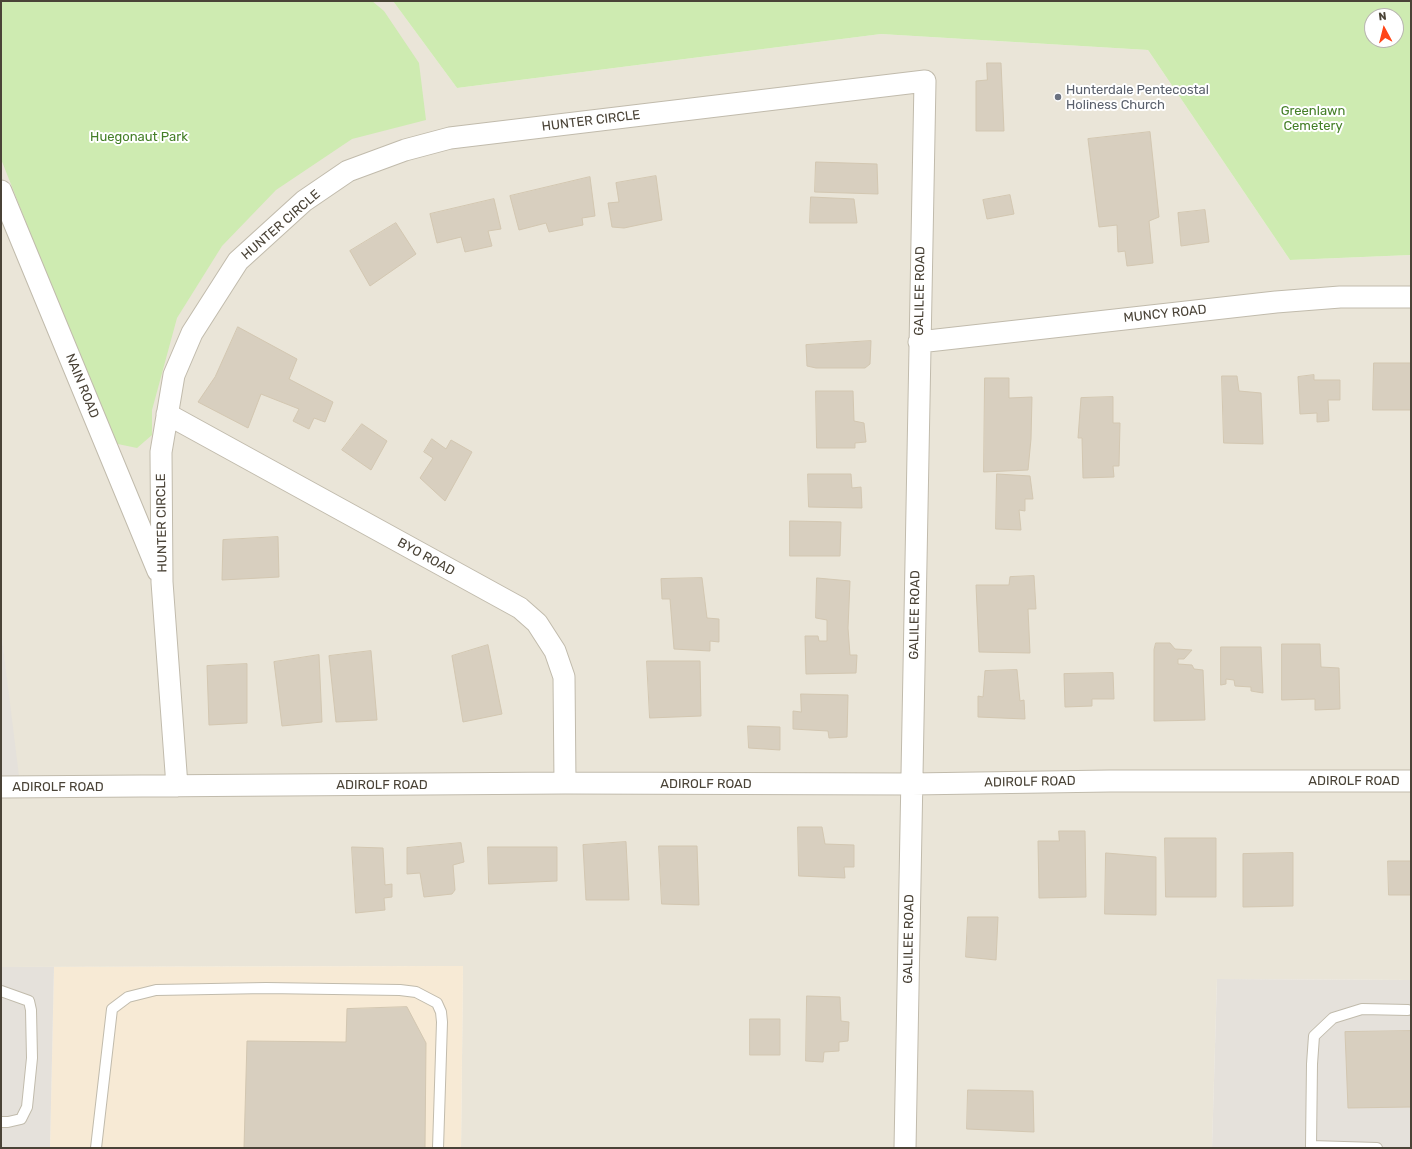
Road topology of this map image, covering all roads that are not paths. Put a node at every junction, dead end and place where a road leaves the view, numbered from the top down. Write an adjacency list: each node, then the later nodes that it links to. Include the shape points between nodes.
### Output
1 (925, 81): 4 (street, GALILEE ROAD); 5 (street, HUNTER CIRCLE, via 450,138 405,150 348,171 304,201 238,261 192,333 174,375)
2 (1, 191): 6 (street, NAIN ROAD)
3 (1411, 297): 4 (street, MUNCY ROAD, via 1340,297 1276,302)
4 (919, 342): 9 (street, GALILEE ROAD)
5 (167, 414): 6 (street, HUNTER CIRCLE, via 161,452); 8 (street, BYO ROAD, via 520,608 537,623 555,651 564,677)
6 (162, 582): 10 (street, HUNTER CIRCLE)
7 (1411, 781): 9 (street, ADIROLF ROAD)
8 (564, 783): 9 (street, ADIROLF ROAD); 10 (street, ADIROLF ROAD)
9 (912, 784): 17 (street, GALILEE ROAD)
10 (178, 786): 11 (street, ADIROLF ROAD)
11 (1, 787)
12 (1, 992): 14 (lane, via 29,1002 32,1058 27,1107 21,1119)
13 (1408, 1010): 18 (lane, via 1362,1009 1332,1018 1314,1036 1311,1146)
14 (1, 1122)
15 (96, 1148): 16 (lane, via 112,1009 116,1005 128,997 156,990 266,988 400,990 416,992 437,1003 442,1022)
16 (438, 1148)
17 (905, 1148)
18 (1369, 1148): 19 (lane)
19 (1377, 1148)

